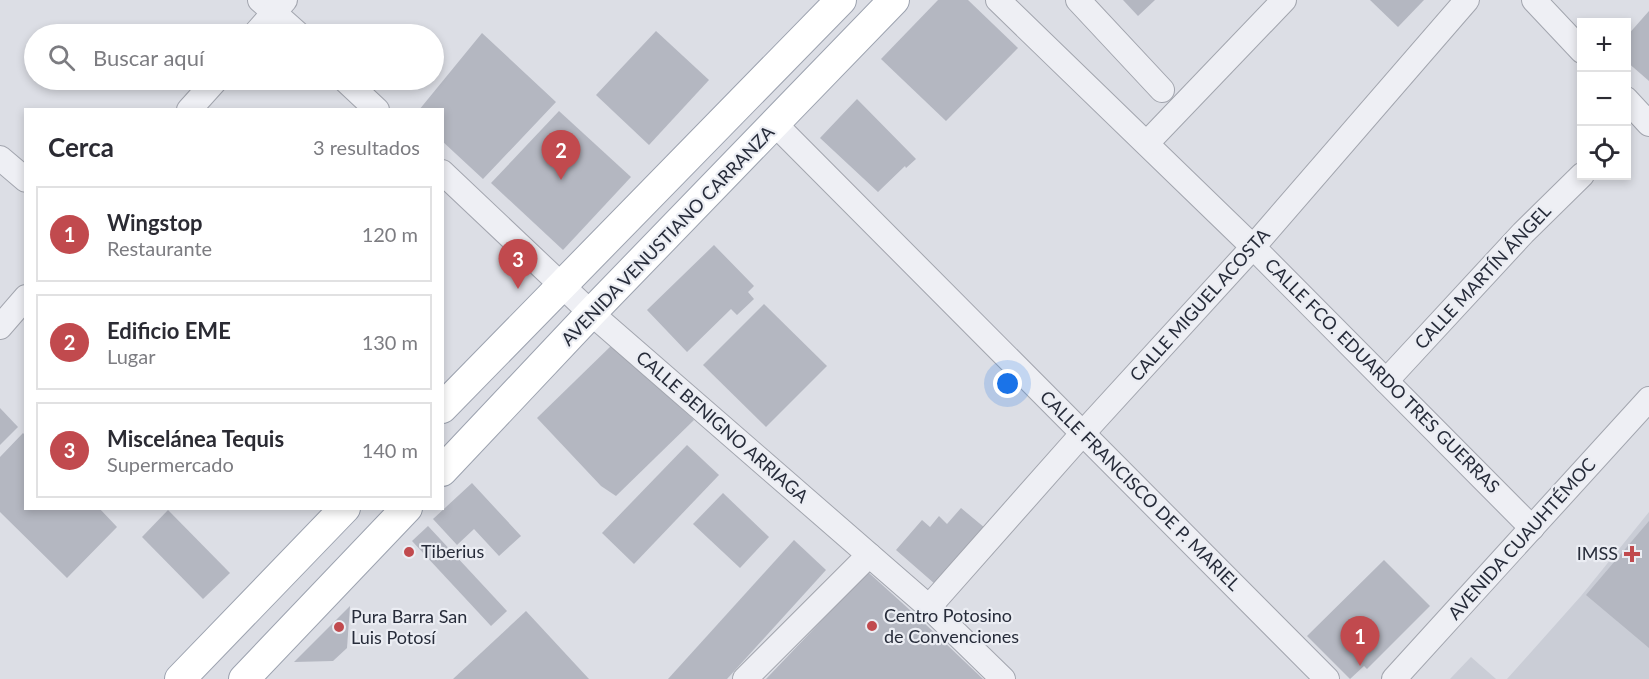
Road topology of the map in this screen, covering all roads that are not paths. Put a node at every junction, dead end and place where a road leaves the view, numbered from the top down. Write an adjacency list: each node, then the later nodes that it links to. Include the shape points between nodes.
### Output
1 (841, 0): 24 (main road)
2 (894, 0): 17 (main road, AVENIDA VENUSTIANO CARRANZA)
3 (998, 0): 18 (street, CALLE FCO. EDUARDO TRES GUERRAS)
4 (1078, 0): 14 (street)
5 (1284, 0): 18 (street)
6 (1467, 0): 23 (street, CALLE MIGUEL ACOSTA)
7 (1534, 0): 11 (street)
8 (274, 4): 9 (street); 10 (street)
9 (261, 24)
10 (290, 24)
11 (1577, 47)
12 (207, 90): 15 (street)
13 (356, 90): 16 (street)
14 (1162, 90)
15 (191, 108)
16 (375, 108)
17 (775, 124): 26 (main road, AVENIDA VENUSTIANO CARRANZA); 31 (street, CALLE FRANCISCO DE P. MARIEL)
18 (1147, 143): 23 (street, CALLE FCO. EDUARDO TRES GUERRAS)
19 (0, 158): 21 (street)
20 (444, 174): 24 (street, CALLE BENIGNO ARRIAGA)
21 (24, 178)
22 (1577, 179): 28 (street, CALLE MARTÍN ÁNGEL)
23 (1253, 247): 28 (street, CALLE FCO. EDUARDO TRES GUERRAS); 31 (street, CALLE MIGUEL ACOSTA)
24 (561, 285): 26 (street, CALLE BENIGNO ARRIAGA); 30 (main road)
25 (24, 299): 27 (street)
26 (591, 313): 32 (main road, AVENIDA VENUSTIANO CARRANZA); 36 (street, CALLE BENIGNO ARRIAGA)
27 (3, 317)
28 (1386, 381): 35 (street, CALLE FCO. EDUARDO TRES GUERRAS)
29 (1649, 399): 35 (street, AVENIDA CUAUHTÉMOC)
30 (444, 406)
31 (1083, 433): 37 (street, CALLE MIGUEL ACOSTA); 42 (street, CALLE FRANCISCO DE P. MARIEL)
32 (444, 469)
33 (343, 510): 38 (main road)
34 (405, 510): 39 (main road)
35 (1532, 528): 43 (street, AVENIDA CUAUHTÉMOC)
36 (869, 555): 37 (street, CALLE BENIGNO ARRIAGA); 40 (street)
37 (929, 607): 41 (street, CALLE BENIGNO ARRIAGA)
38 (180, 679)
39 (244, 679)
40 (745, 679)
41 (1004, 679)
42 (1327, 679)
43 (1394, 679)

